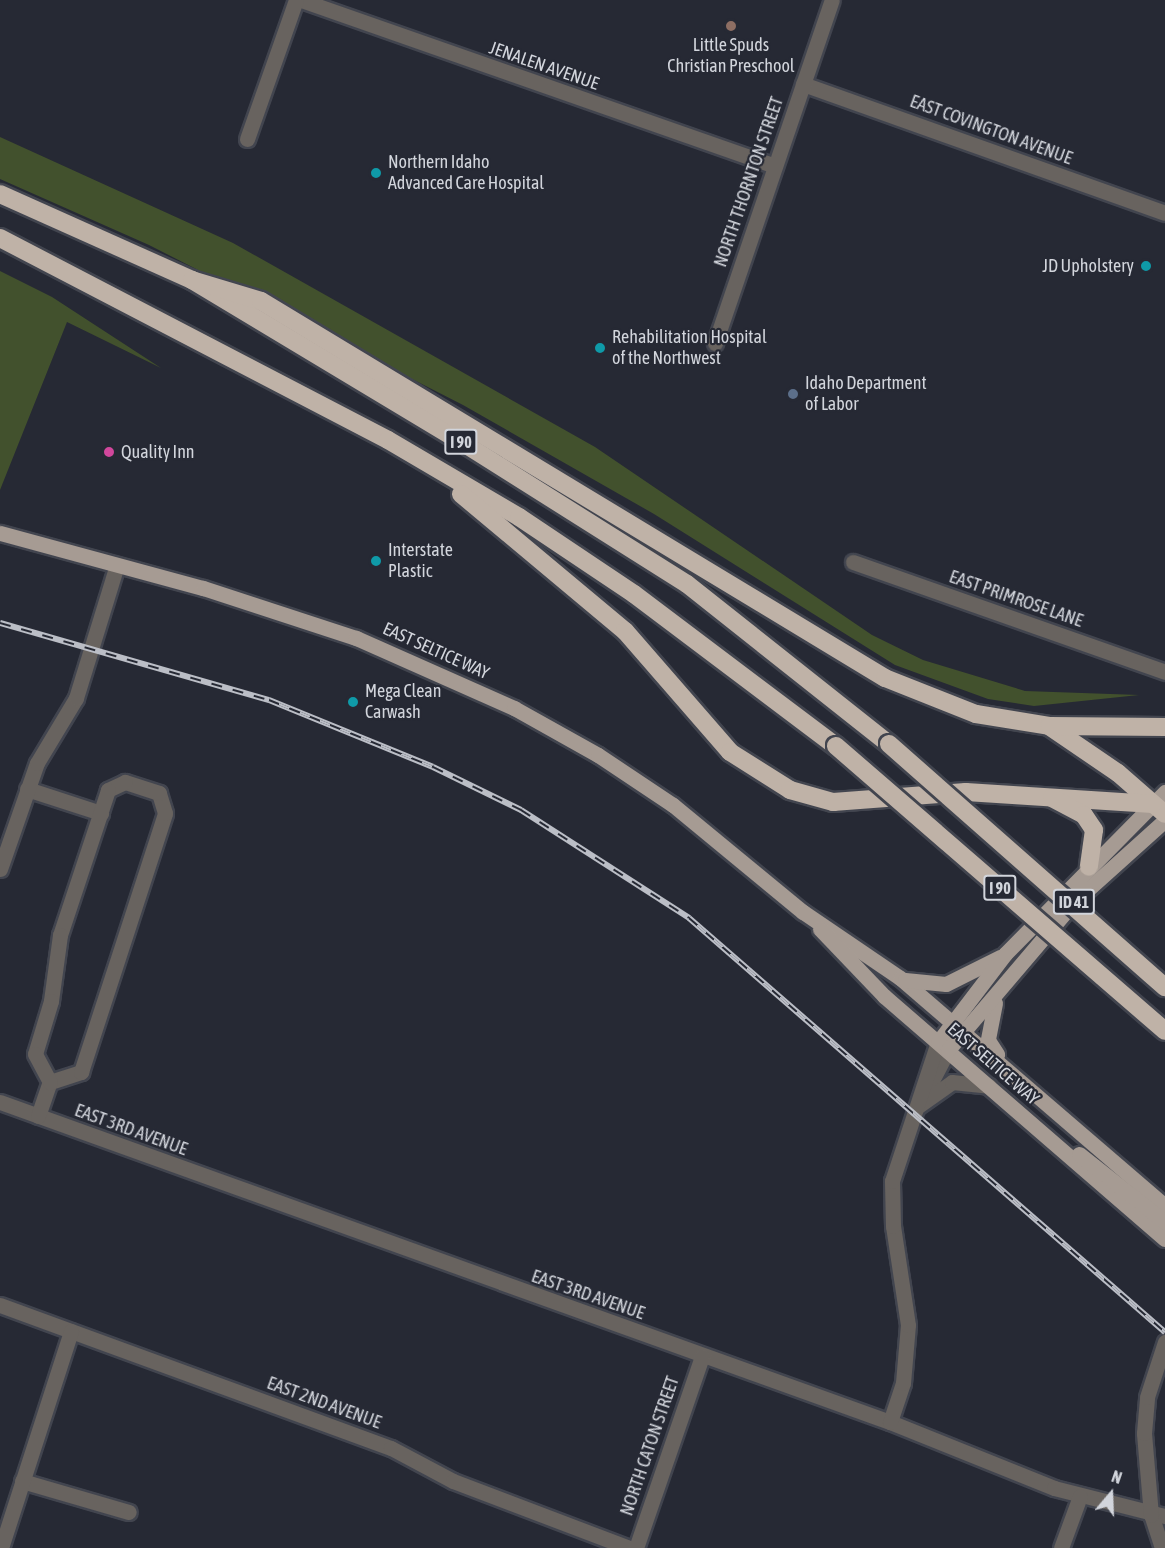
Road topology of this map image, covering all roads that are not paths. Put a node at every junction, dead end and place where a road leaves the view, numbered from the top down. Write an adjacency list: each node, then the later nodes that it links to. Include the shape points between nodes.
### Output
1 (296, 0): 5 (street)
2 (301, 0): 6 (street, JENALEN AVENUE)
3 (832, 0): 4 (street, NORTH THORNTON STREET)
4 (802, 84): 6 (street, NORTH THORNTON STREET); 8 (street, EAST COVINGTON AVENUE)
5 (247, 139)
6 (775, 166): 11 (street, NORTH THORNTON STREET)
7 (0, 194): 10 (highway, I 90)
8 (1165, 213)
9 (0, 238): 12 (highway, I 90)
10 (192, 280): 17 (highway, via 261,301 633,521 885,678 975,714); 30 (highway, I 90, bridge, via 687,584 889,744)
11 (715, 343)
12 (388, 440): 20 (highway, via 586,594 730,752 763,777 833,802 966,792); 33 (highway, I 90, bridge, via 519,517 634,594 836,746)
13 (0, 533): 15 (main road, EAST SELTICE WAY)
14 (854, 562): 16 (street, EAST PRIMROSE LANE)
15 (117, 565): 19 (street, via 76,698); 27 (main road, EAST SELTICE WAY, via 291,615 435,670 514,708 647,786)
16 (1165, 672)
17 (1049, 726): 18 (highway); 21 (highway)
18 (1165, 727)
19 (27, 789): 22 (street); 24 (street)
20 (1044, 795): 21 (highway); 25 (highway, via 1084,815 1094,830)
21 (1161, 803): 25 (main road, ID 41)
22 (100, 813): 36 (street, via 60,934 51,1001 35,1054); 36 (street, via 108,790 120,782 159,794 166,808 81,1072)
23 (1165, 820): 31 (main road, ID 41, via 1074,902)
24 (3, 850): 26 (street)
25 (1089, 867): 28 (main road, ID 41)
26 (0, 869)
27 (803, 912): 29 (main road, EAST SELTICE WAY); 34 (main road, EAST SELTICE WAY, via 884,996)
28 (1005, 954): 29 (main road, via 946,984); 32 (main road, ID 41)
29 (900, 978): 32 (main road, EAST SELTICE WAY)
30 (1165, 987)
31 (997, 998): 32 (main road, ID 41); 35 (main road, via 988,1040)
32 (959, 1027): 34 (main road); 35 (main road, EAST SELTICE WAY)
33 (1165, 1031)
34 (943, 1046): 37 (main road, EAST SELTICE WAY); 39 (street)
35 (1005, 1066): 42 (main road, EAST SELTICE WAY)
36 (50, 1082): 40 (street)
37 (990, 1087): 39 (street, via 960,1080); 41 (main road, EAST SELTICE WAY)
38 (0, 1102): 40 (street, EAST 3RD AVENUE)
39 (917, 1107): 49 (street, via 892,1181 894,1233 908,1325 903,1383)
40 (38, 1116): 48 (street, EAST 3RD AVENUE)
41 (1043, 1132): 43 (main road, via 1107,1172); 44 (main road, EAST SELTICE WAY)
42 (1165, 1206)
43 (1165, 1222)
44 (1165, 1239)
45 (0, 1305): 46 (street, EAST 2ND AVENUE)
46 (71, 1331): 50 (street); 55 (street, EAST 2ND AVENUE, via 391,1448 453,1481)
47 (1165, 1341): 53 (street, via 1147,1397)
48 (702, 1356): 49 (street, EAST 3RD AVENUE); 56 (street, NORTH CATON STREET)
49 (890, 1422): 51 (street, EAST 3RD AVENUE)
50 (22, 1480): 52 (street); 54 (street)
51 (1080, 1496): 53 (street, EAST 3RD AVENUE); 57 (street)
52 (129, 1512)
53 (1158, 1515): 58 (street)
54 (1, 1548)
55 (629, 1548)
56 (636, 1548)
57 (1061, 1548)
58 (1162, 1548)

